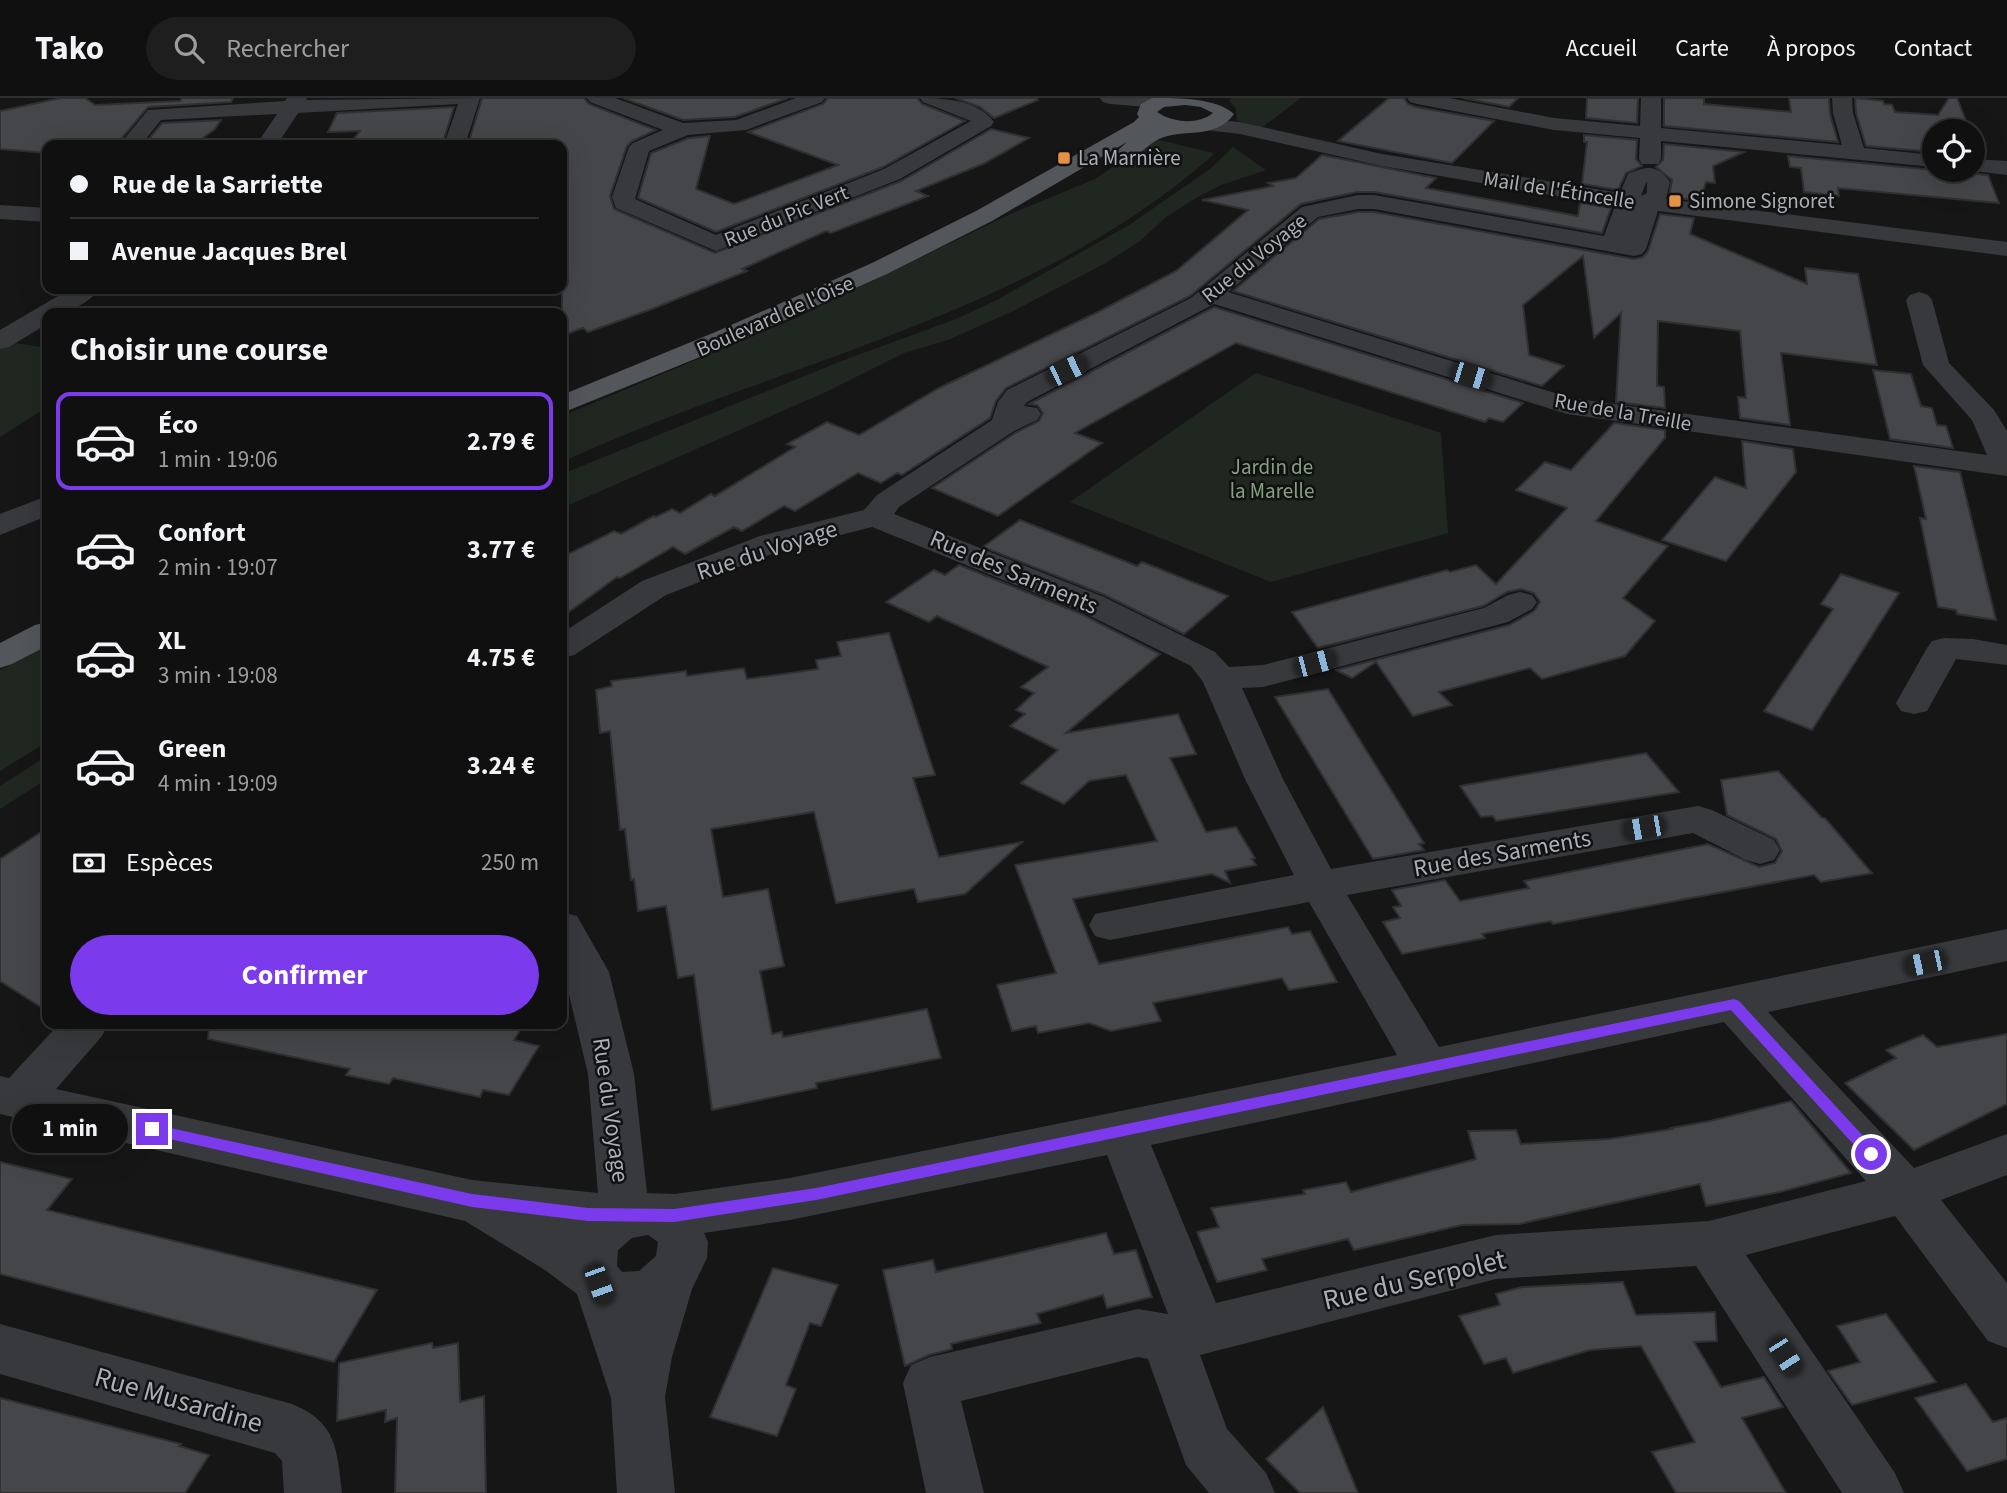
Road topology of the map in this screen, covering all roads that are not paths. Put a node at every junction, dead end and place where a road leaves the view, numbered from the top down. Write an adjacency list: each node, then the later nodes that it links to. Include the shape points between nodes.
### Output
1 (461, 98): 10 (street)
2 (470, 98): 19 (street)
3 (597, 98): 15 (street, Rue du Pic Vert)
4 (816, 98): 15 (street, Rue du Pic Vert, via 739,126)
5 (931, 98): 15 (street, Rue du Pic Vert, via 984,122 892,174 716,244 624,203 622,197 638,148)
6 (1418, 98): 16 (street, via 1554,124)
7 (1651, 98): 16 (street)
8 (1842, 98): 20 (street)
9 (1116, 99): 12 (street)
10 (295, 102): 11 (street); 18 (street)
11 (152, 106): 17 (street)
12 (1164, 106): 13 (main road); 14 (main road); 27 (main road, Boulevard de l'Oise, via 1141,126)
13 (1225, 112): 14 (street, Mail de l'Étincelle); 24 (street, Mail de l'Étincelle, via 1382,160)
14 (1193, 126): 27 (main road, Boulevard de l'Oise, via 1151,135 1089,177)
15 (681, 130)
16 (1651, 134): 20 (street); 24 (street, Rue du Voyage, via 1650,173 1660,182 1658,194)
17 (133, 140)
18 (270, 140)
19 (457, 140)
20 (1855, 153): 21 (street)
21 (1922, 160)
22 (1985, 166): 23 (street)
23 (2007, 168)
24 (1639, 203): 28 (street, Mail de l'Étincelle); 30 (street, Rue du Voyage, via 1624,247 1374,202 1310,212)
25 (0, 212): 26 (street)
26 (42, 215)
27 (983, 216): 35 (main road, Boulevard de l'Oise, via 811,301)
28 (2007, 249)
29 (79, 294): 32 (street)
30 (1211, 295): 36 (street, Rue de la Treille, via 1567,406); 38 (street, Rue du Voyage, via 1036,387 1036,409 888,501)
31 (1919, 300): 36 (street, Rue de la Treille, via 1936,365 1984,416)
32 (55, 308)
33 (42, 316): 34 (street)
34 (0, 341)
35 (567, 403)
36 (2007, 467)
37 (42, 507): 39 (street)
38 (875, 517): 42 (street, Rue du Voyage, via 771,543 654,588); 45 (street, Rue des Sarments, via 1092,604 1203,659)
39 (0, 526)
40 (1520, 602): 45 (street, via 1496,615 1263,676)
41 (42, 635): 44 (main road)
42 (567, 645)
43 (2007, 656): 46 (street, via 1944,648)
44 (0, 657)
45 (1220, 679): 48 (street, Rue des Sarments, via 1240,732)
46 (1914, 703)
47 (1760, 850): 48 (street, Rue des Sarments, via 1698,818)
48 (1321, 885): 49 (street, Rue des Sarments); 54 (street, Rue des Sarments)
49 (1110, 925)
50 (567, 936): 61 (street, Rue du Voyage, via 587,972)
51 (2007, 945): 52 (street)
52 (1734, 1004): 54 (street); 58 (street)
53 (81, 1029): 55 (street)
54 (1427, 1066): 56 (street)
55 (7, 1100): 60 (street)
56 (1122, 1132): 59 (street); 66 (street)
57 (2007, 1154): 58 (street, Rue du Serpolet)
58 (1906, 1192): 62 (street, Rue du Serpolet); 65 (street)
59 (790, 1199): 61 (street, via 674,1216); 63 (street, via 730,1228)
60 (472, 1200): 61 (street); 64 (street)
61 (640, 1216): 63 (street, via 667,1220 677,1228 683,1254); 64 (street, via 611,1224 591,1247)
62 (1709, 1243): 66 (street, Rue du Serpolet, via 1496,1256); 73 (street)
63 (674, 1273): 64 (street, via 656,1289 641,1294 610,1292); 68 (street, via 645,1357)
64 (595, 1279): 68 (street)
65 (2007, 1324)
66 (1184, 1335): 71 (street, Rue du Serpolet, via 1138,1333 930,1383); 72 (street, via 1206,1446)
67 (0, 1349): 69 (street, Rue Musardine, via 292,1432 309,1450)
68 (638, 1398): 70 (street)
69 (313, 1493)
70 (646, 1493)
71 (954, 1493)
72 (1246, 1493)
73 (1875, 1493)

